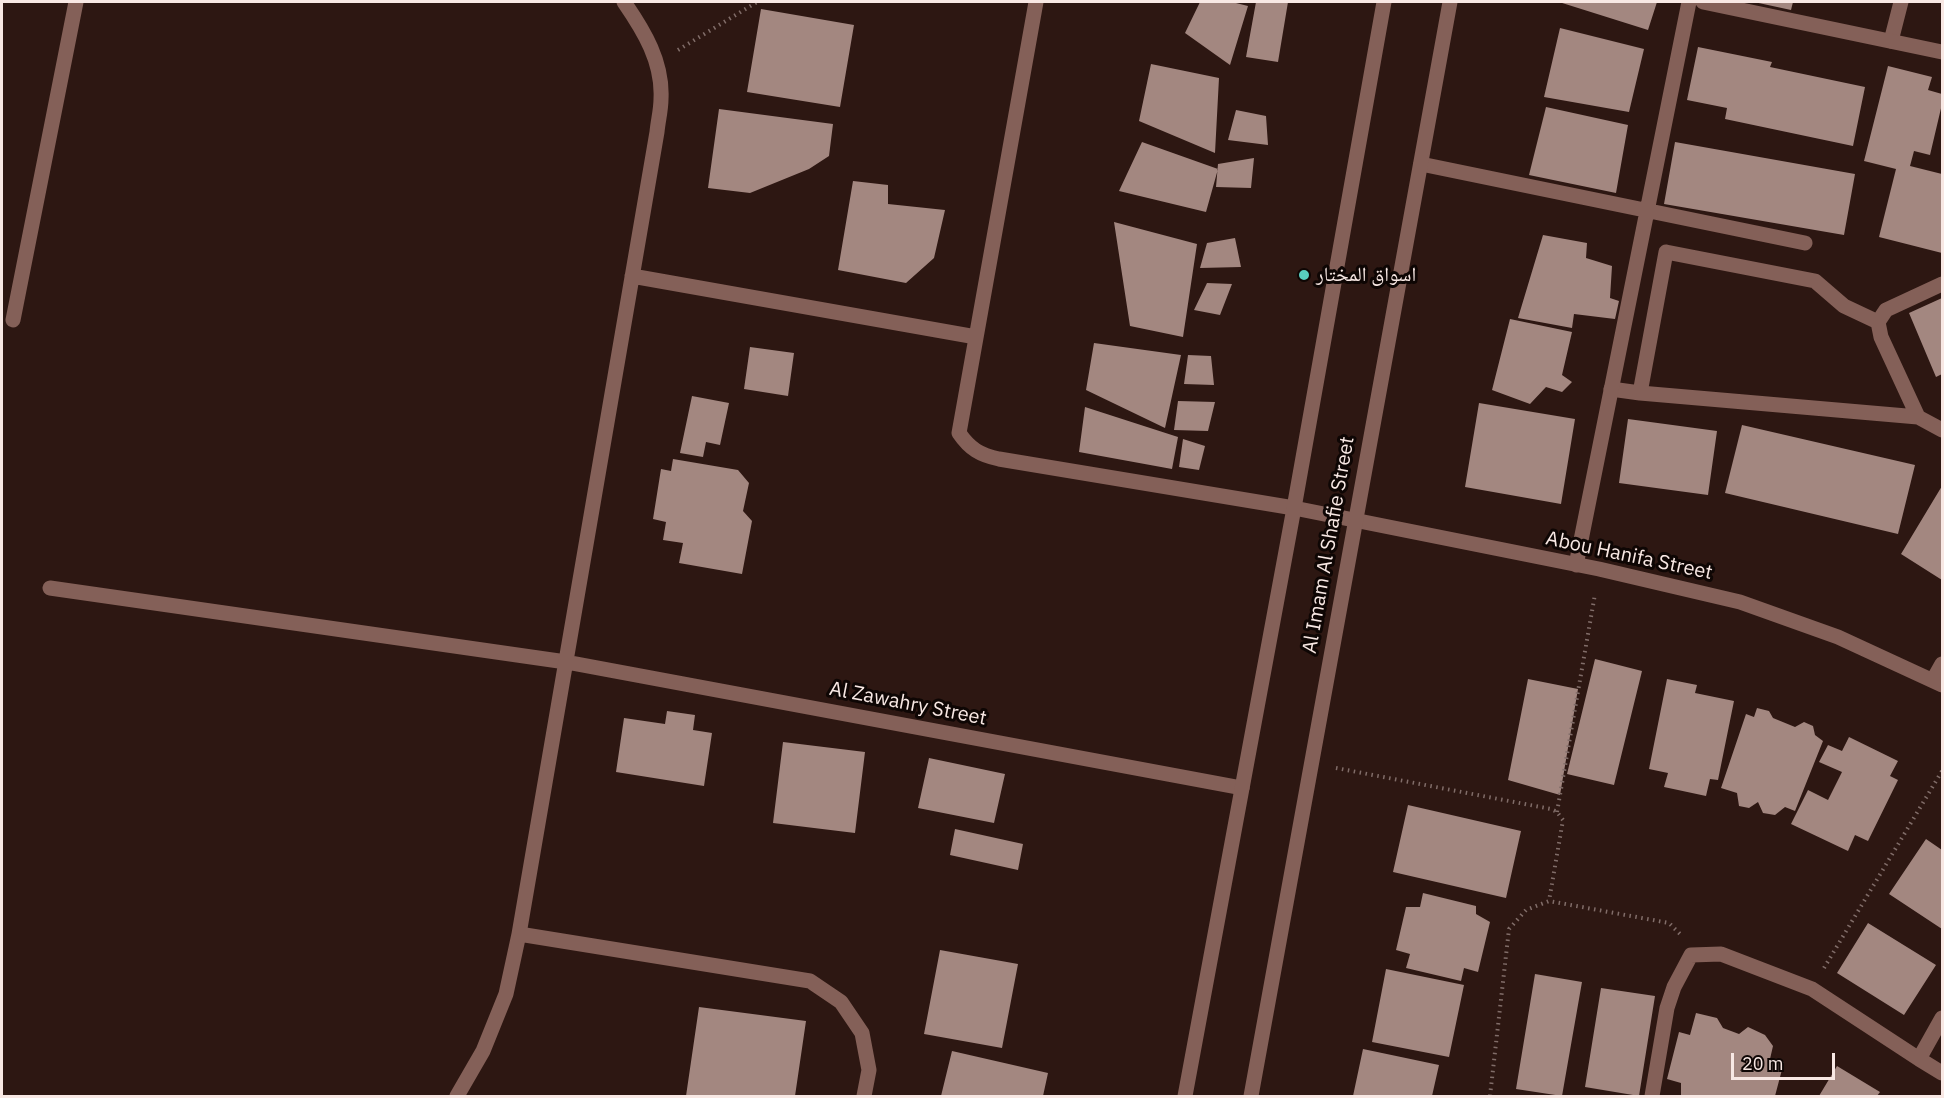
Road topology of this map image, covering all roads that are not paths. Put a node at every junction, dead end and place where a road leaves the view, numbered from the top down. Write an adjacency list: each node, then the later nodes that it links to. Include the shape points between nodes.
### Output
1 (76, 2): 16 (street)
2 (624, 2): 14 (street, via 644,30 657,63 662,98)
3 (1036, 2): 18 (street)
4 (1384, 2): 23 (street, Al Imam Al Shafie Street)
5 (1450, 2): 11 (street, Al Imam Al Shafie Street)
6 (1689, 2): 12 (street)
7 (1703, 2): 9 (street)
8 (1901, 2): 9 (street)
9 (1891, 41): 10 (street)
10 (1942, 52)
11 (1420, 164): 12 (street); 24 (street, Al Imam Al Shafie Street)
12 (1647, 211): 13 (street); 19 (street)
13 (1805, 243)
14 (632, 276): 18 (street); 27 (street)
15 (1942, 284): 17 (street, via 1886,310)
16 (13, 320)
17 (1878, 322): 20 (street, via 1844,306 1815,280 1666,252); 21 (street, via 1881,337)
18 (976, 337): 23 (street, Abou Hanifa Street, via 959,433 982,456)
19 (1611, 389): 20 (street); 25 (street)
20 (1640, 393): 21 (street)
21 (1918, 417): 22 (street)
22 (1942, 430)
23 (1294, 508): 24 (street, Abou Hanifa Street); 30 (street, Al Imam Al Shafie Street)
24 (1355, 520): 25 (street, Abou Hanifa Street); 38 (street, Al Imam Al Shafie Street)
25 (1576, 565): 29 (street, Abou Hanifa Street, via 1740,602 1838,637)
26 (50, 588): 27 (street, Al Zawahry Street)
27 (566, 662): 30 (street, Al Zawahry Street); 31 (street)
28 (1942, 664): 29 (street)
29 (1938, 682)
30 (1242, 788): 37 (street, Al Imam Al Shafie Street)
31 (519, 934): 35 (street, via 506,994 483,1051); 36 (street, via 810,981 841,1002 862,1034 869,1070)
32 (1942, 1018): 33 (street)
33 (1918, 1059): 34 (street); 39 (street, via 1812,989 1721,954 1691,955 1667,1008)
34 (1942, 1073)
35 (457, 1096)
36 (864, 1096)
37 (1185, 1096)
38 (1251, 1096)
39 (1652, 1096)

